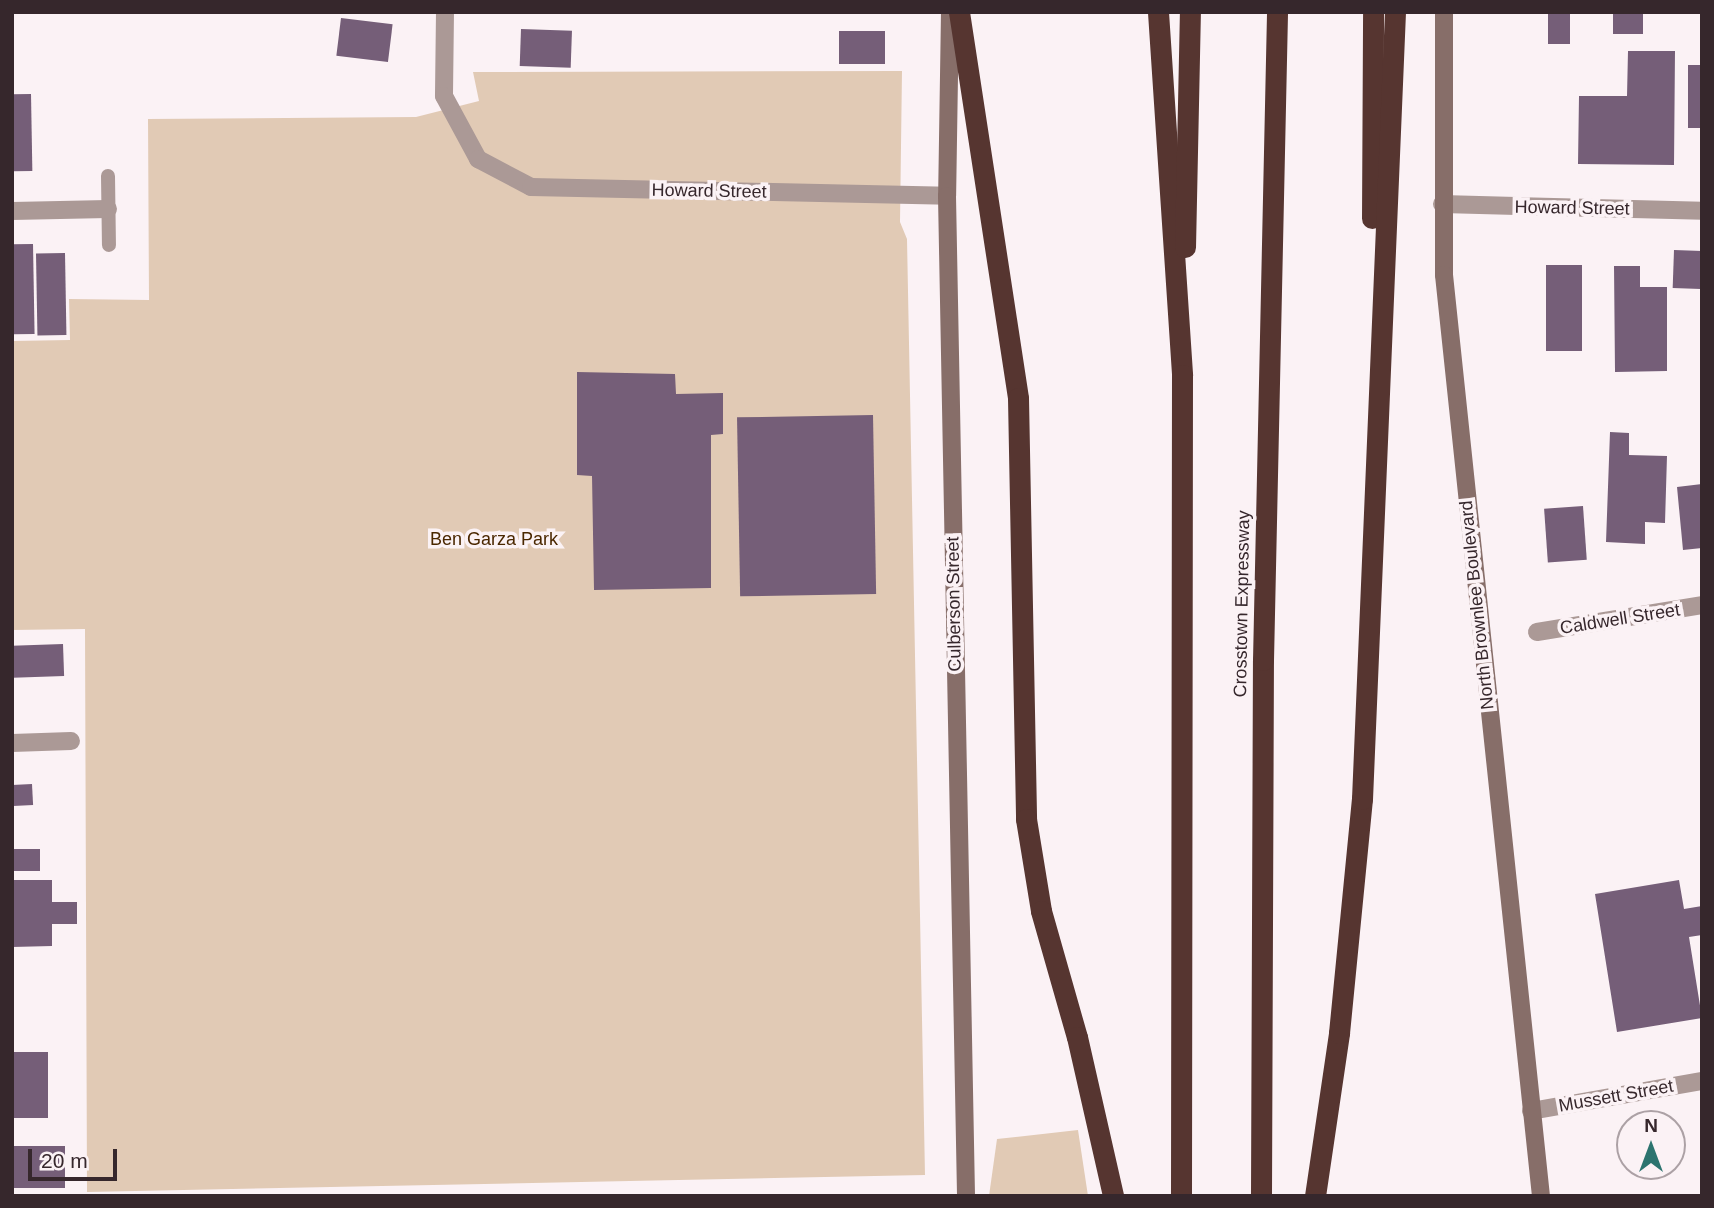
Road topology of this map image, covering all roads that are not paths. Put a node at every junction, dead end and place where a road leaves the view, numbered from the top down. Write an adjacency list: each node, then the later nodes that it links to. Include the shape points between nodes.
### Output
1 (445, 12): 11 (street, Howard Street, via 444,96 478,159 531,187)
2 (950, 12): 11 (main road, Culberson Street)
3 (959, 12): 26 (highway, via 1018,398 1026,819 1041,911 1077,1037)
4 (1158, 12): 17 (highway)
5 (1190, 12): 17 (highway)
6 (1277, 12): 28 (highway, Crosstown Expressway, via 1263,660)
7 (1373, 12): 19 (highway)
8 (1395, 12): 19 (highway)
9 (1444, 12): 12 (main road, North Brownlee Boulevard)
10 (108, 176): 13 (lane)
11 (947, 196): 25 (main road, Culberson Street)
12 (1442, 204): 15 (street, Howard Street); 24 (main road, North Brownlee Boulevard, via 1444,275)
13 (108, 209): 14 (street); 16 (lane)
14 (12, 211)
15 (1702, 211)
16 (109, 245)
17 (1182, 375): 27 (highway)
18 (1701, 607): 20 (street, Caldwell Street)
19 (1369, 615): 29 (highway, via 1362,799 1339,1033)
20 (1537, 632)
21 (71, 741): 22 (street)
22 (12, 743)
23 (1702, 1081): 24 (street, Mussett Street)
24 (1531, 1111): 30 (main road, North Brownlee Boulevard)
25 (965, 1196)
26 (1113, 1196)
27 (1181, 1196)
28 (1261, 1196)
29 (1315, 1196)
30 (1541, 1196)

